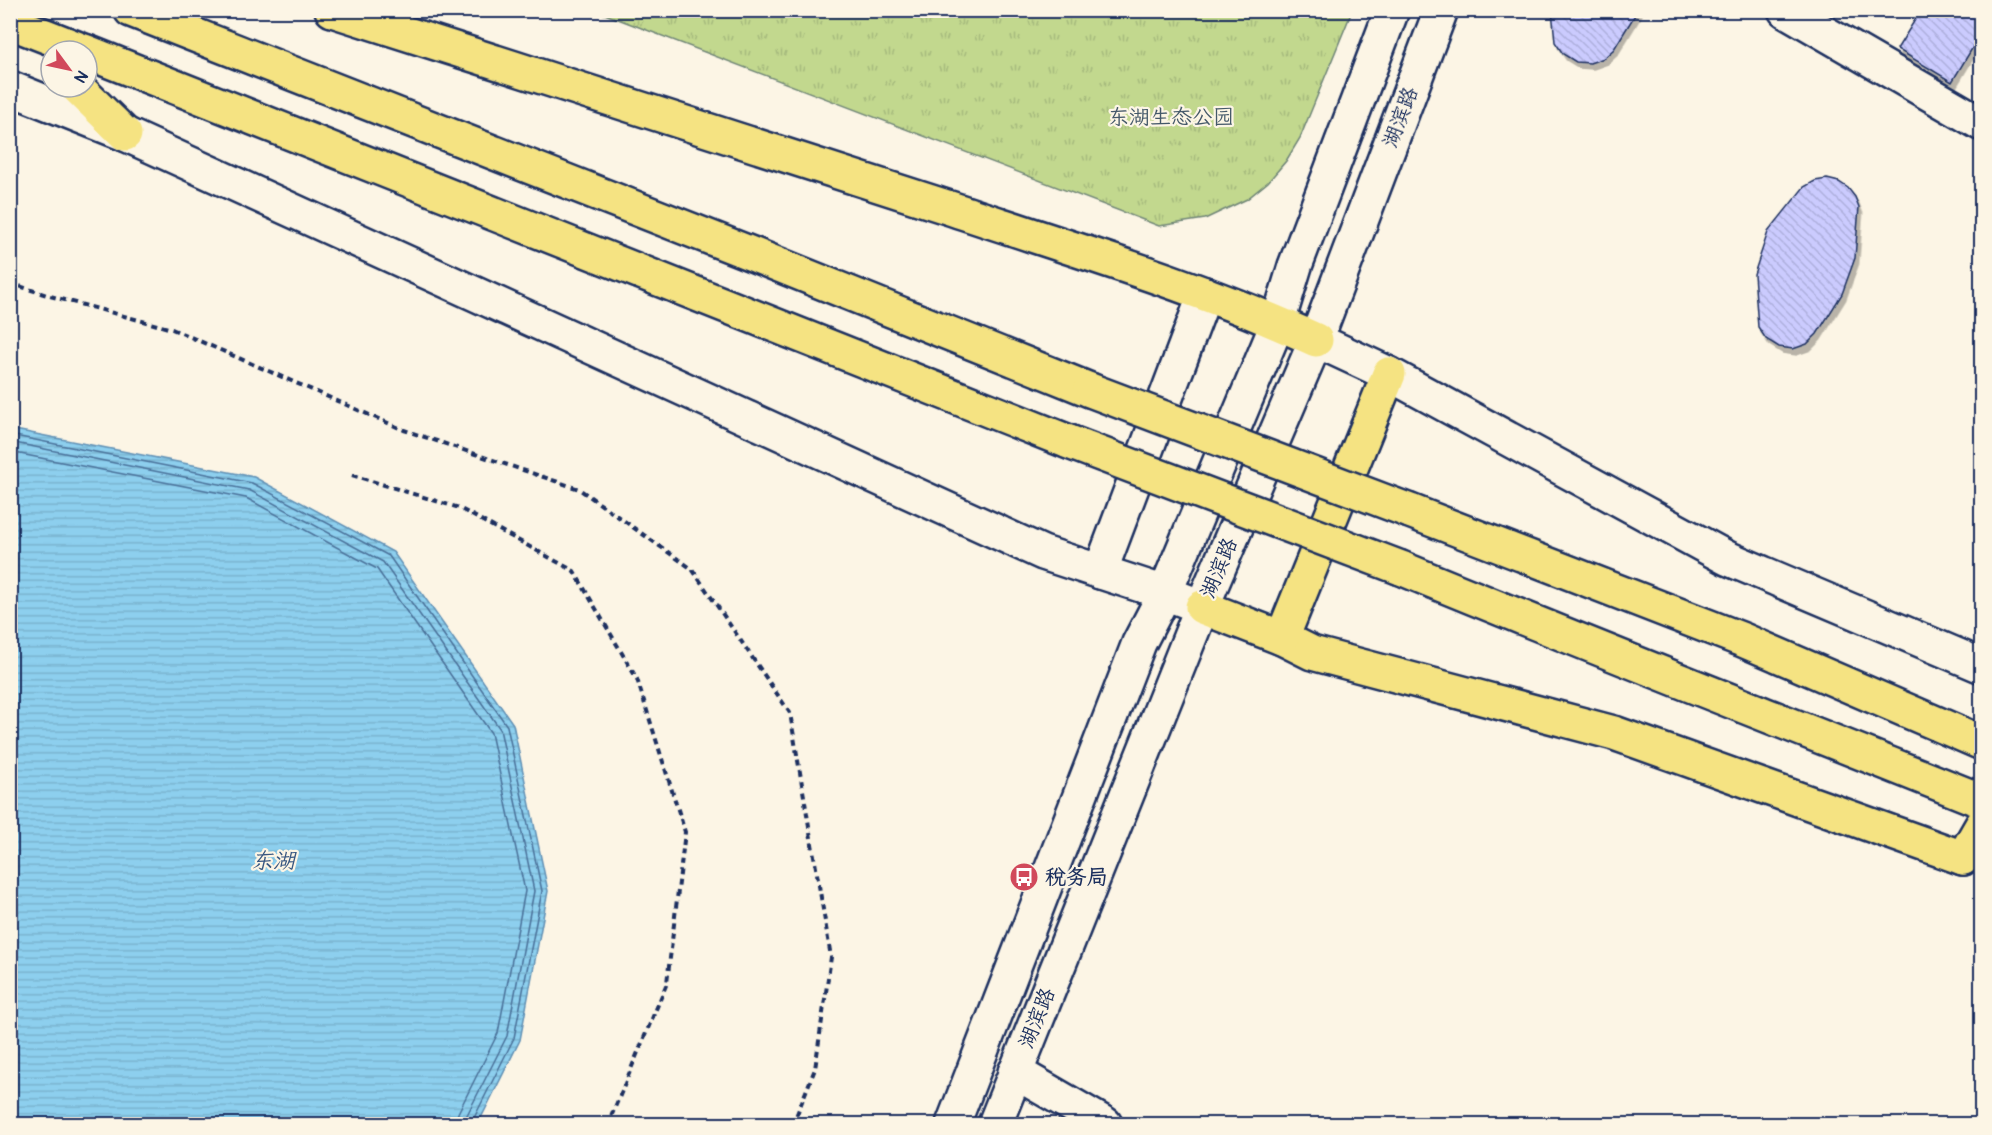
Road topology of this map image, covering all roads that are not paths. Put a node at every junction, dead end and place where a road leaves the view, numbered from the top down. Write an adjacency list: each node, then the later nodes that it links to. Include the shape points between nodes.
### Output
1 (131, 10): 23 (main road, bridge, via 1090,390 1743,640)
2 (332, 10): 14 (main road, via 856,177)
3 (1392, 10): 15 (main road, 湖滨路, via 1294,266)
4 (1441, 10): 16 (main road, 湖滨路)
5 (1785, 10): 12 (main road)
6 (11, 22): 7 (main road); 8 (main road)
7 (53, 39)
8 (39, 49)
9 (99, 58): 24 (main road, bridge, via 1069,442 1401,568)
10 (10, 88): 13 (main road)
11 (89, 99): 13 (main road)
12 (1982, 124)
13 (125, 134): 18 (main road, via 1043,553)
14 (1205, 294): 15 (main road); 18 (main road)
15 (1278, 322): 16 (main road); 19 (main road, 湖滨路)
16 (1316, 339): 17 (main road); 20 (main road, 湖滨路)
17 (1389, 374): 21 (main road); 22 (main road, via 1727,558)
18 (1100, 572): 19 (main road)
19 (1165, 592): 20 (main road); 28 (main road, 湖滨路, via 1139,643)
20 (1202, 607): 21 (main road); 27 (main road, 湖滨路)
21 (1282, 638): 26 (main road, via 1312,653 1614,733)
22 (1982, 666)
23 (1982, 743)
24 (1982, 801)
25 (1982, 825): 26 (main road)
26 (1972, 862)
27 (1015, 1072): 29 (main road, 湖滨路); 30 (main road)
28 (953, 1125)
29 (995, 1125)
30 (1105, 1125)

